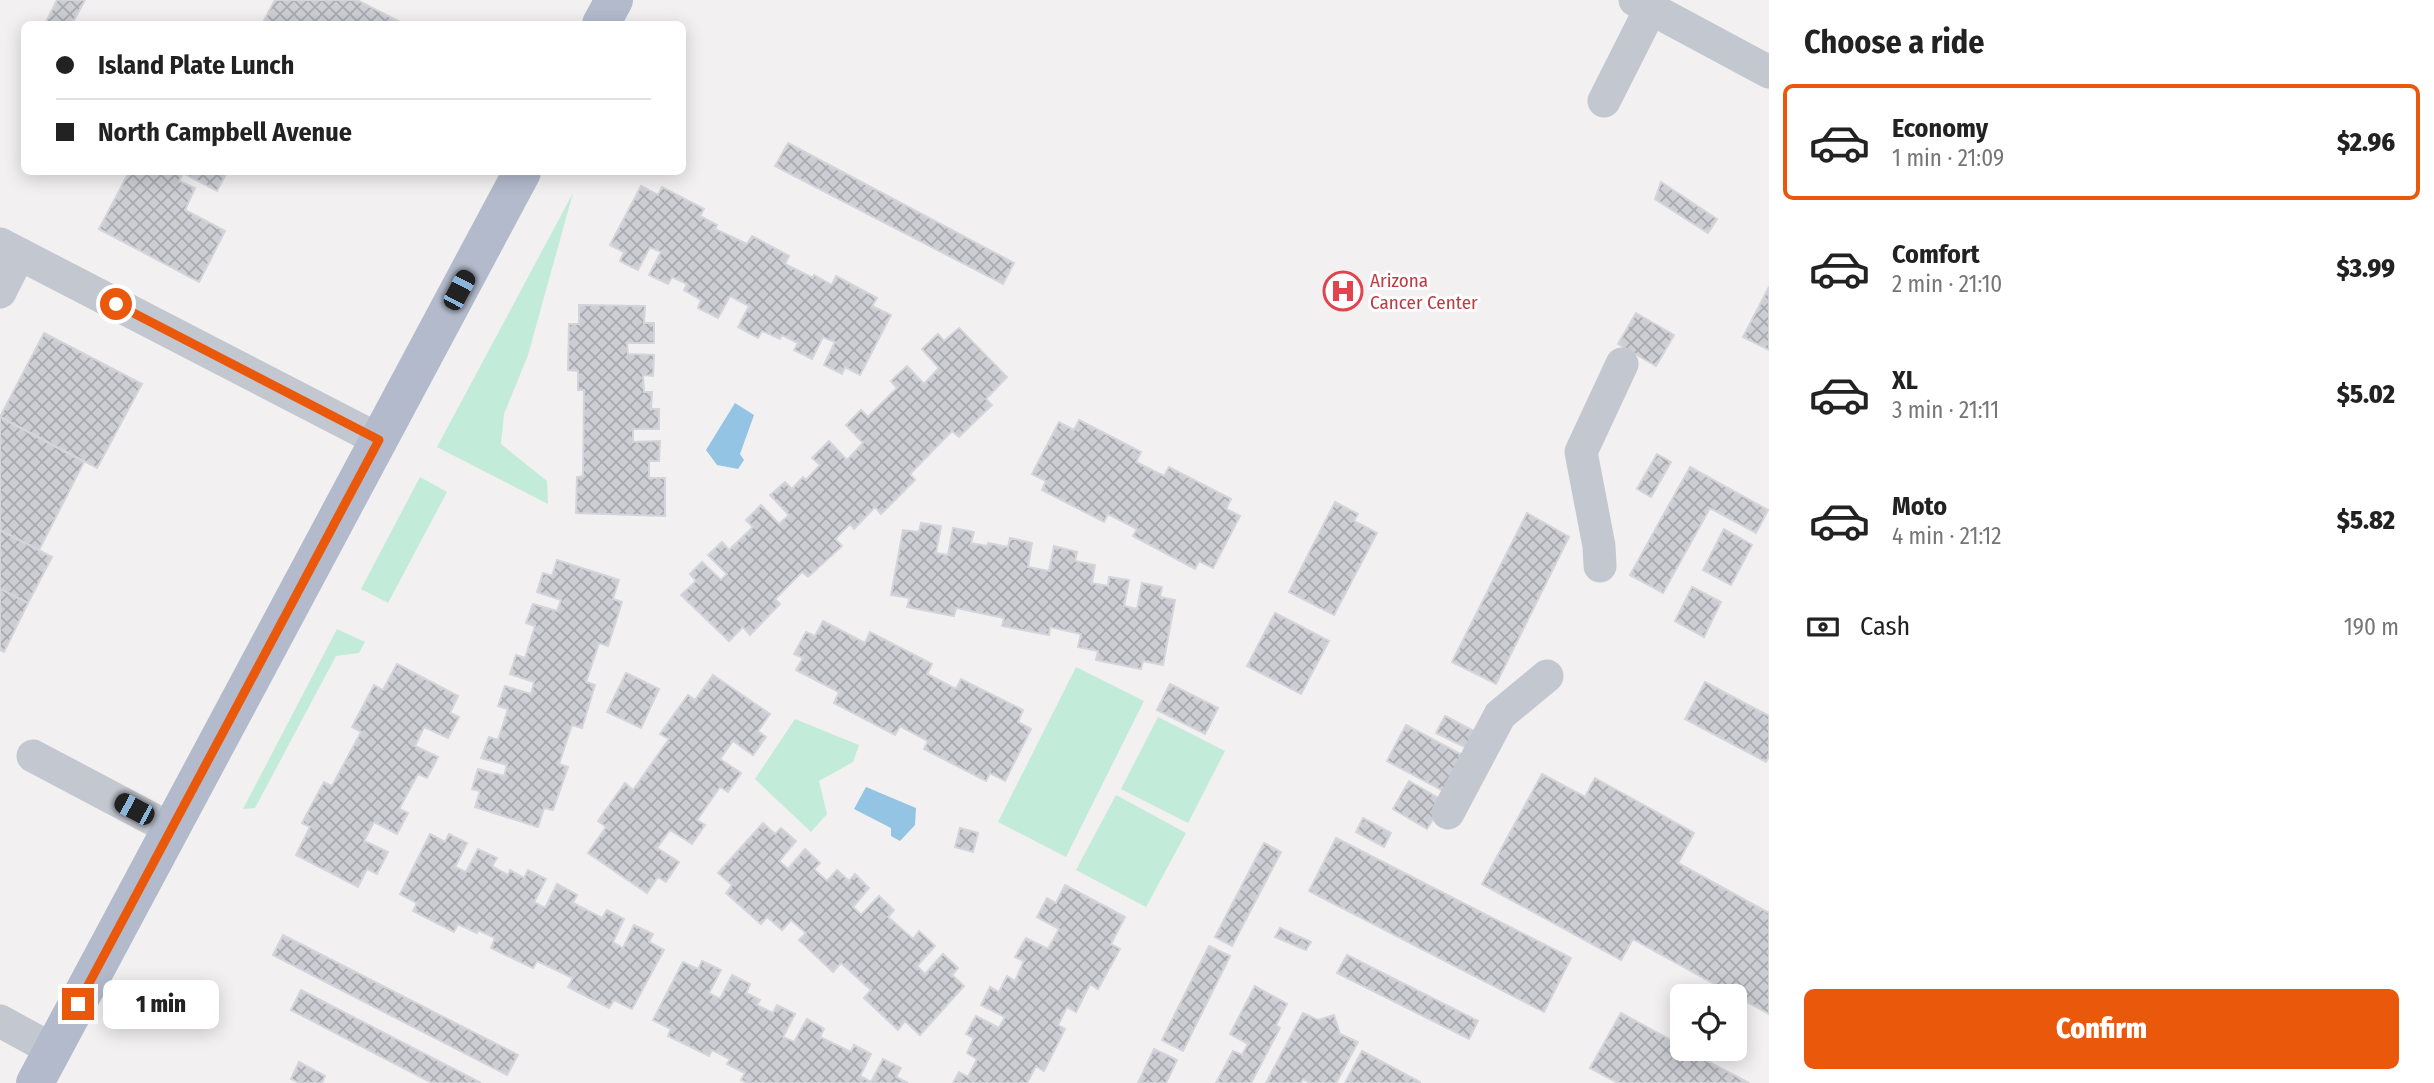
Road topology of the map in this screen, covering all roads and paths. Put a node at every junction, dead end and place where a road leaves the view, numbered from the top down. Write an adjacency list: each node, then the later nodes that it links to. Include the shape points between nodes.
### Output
1 (614, 0): 3 (main road)
2 (1643, 4): 4 (street); 5 (street)
3 (603, 21)
4 (1769, 72)
5 (1604, 101)
6 (520, 175): 10 (main road)
7 (10, 249): 8 (street); 10 (street)
8 (0, 292)
9 (1622, 364): 11 (street, via 1581,452)
10 (379, 440): 15 (main road)
11 (1600, 566)
12 (1547, 676): 14 (street, via 1500,715)
13 (33, 757): 15 (street)
14 (1448, 813)
15 (171, 829): 17 (main road)
16 (0, 1021): 17 (street)
17 (53, 1050): 18 (main road)
18 (35, 1083)

